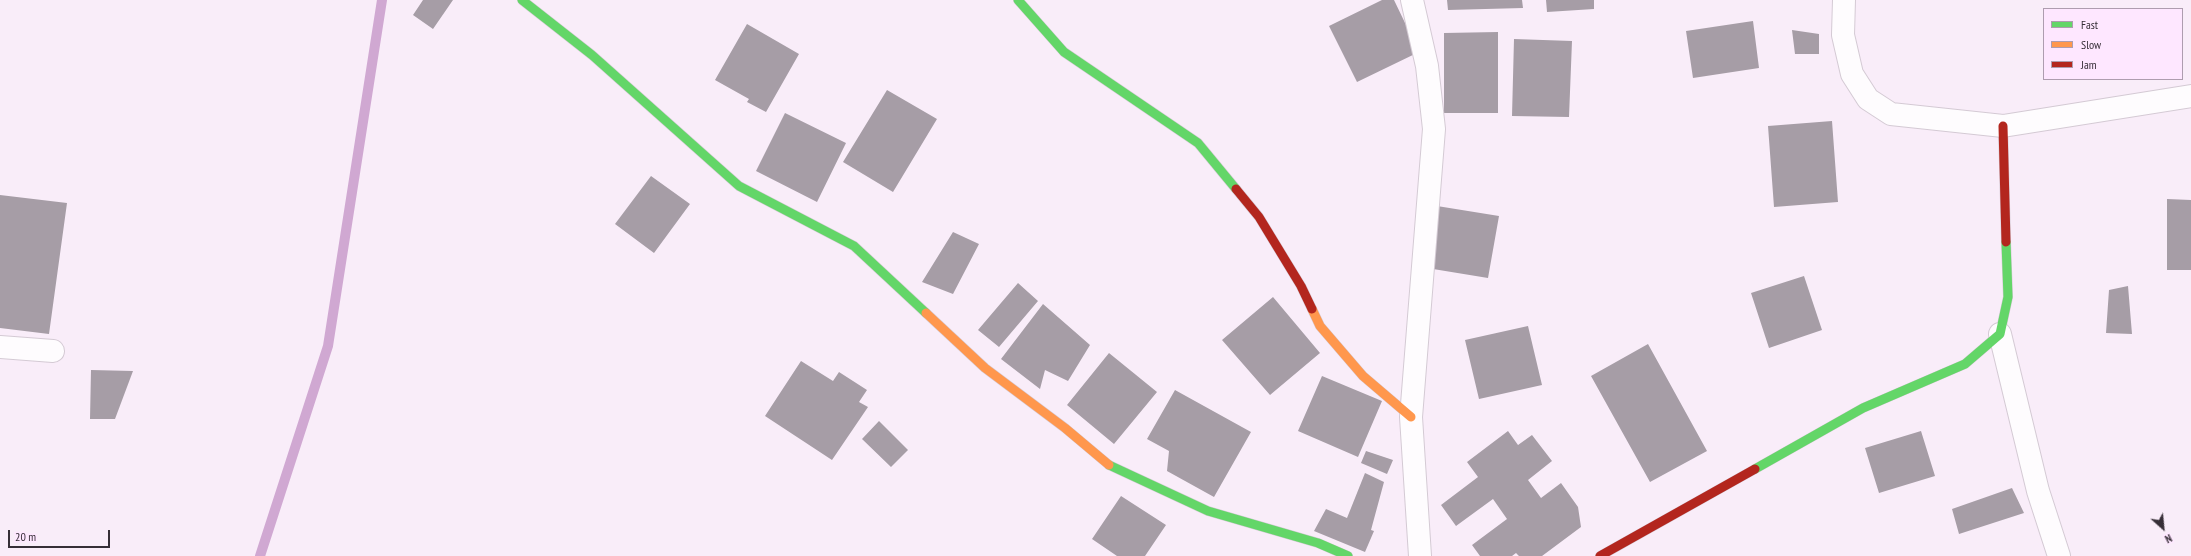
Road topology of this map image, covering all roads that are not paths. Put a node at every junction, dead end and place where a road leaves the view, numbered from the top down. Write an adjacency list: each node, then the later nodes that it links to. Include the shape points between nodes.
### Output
1 (522, 0): 11 (street, via 592,56 739,186 854,246 985,368 1065,428 1108,465 1208,511 1318,543)
2 (1018, 0): 10 (street, via 1064,52 1198,143 1259,217 1301,286 1320,326 1363,376)
3 (1412, 0): 10 (street, via 1427,66 1434,129)
4 (1844, 0): 6 (street, via 1843,35 1852,74 1868,99 1891,114)
5 (2191, 96): 6 (street)
6 (2003, 126): 7 (street, via 2008,297)
7 (2000, 334): 13 (street, via 1965,364 1863,408); 14 (street, via 2038,491)
8 (0, 347): 9 (street)
9 (53, 351)
10 (1411, 417): 12 (street)
11 (1348, 556)
12 (1420, 556)
13 (1600, 556)
14 (2059, 556)

